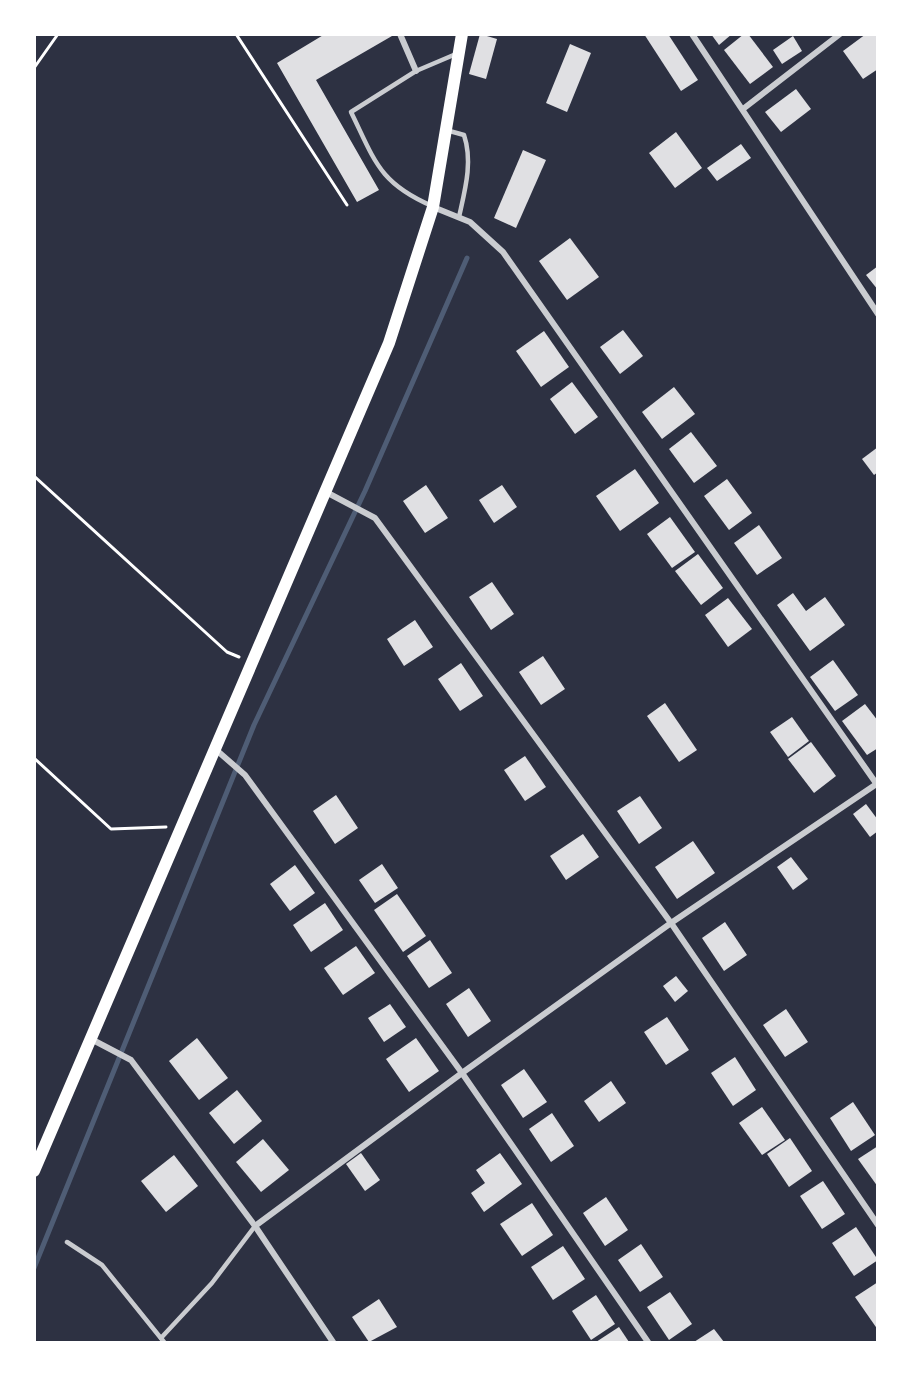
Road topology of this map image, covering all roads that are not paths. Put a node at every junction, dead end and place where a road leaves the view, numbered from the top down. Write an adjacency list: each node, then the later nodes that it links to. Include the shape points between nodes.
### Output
1 (400, 34): 6 (street)
2 (462, 34): 5 (main road)
3 (692, 34): 7 (street)
4 (840, 34): 7 (street)
5 (459, 53): 6 (lane); 8 (main road)
6 (416, 71): 9 (lane, via 351,112 380,171 405,194)
7 (743, 109): 11 (street)
8 (446, 129): 9 (main road); 10 (lane, via 464,135 469,151)
9 (433, 207): 10 (street); 12 (main road, via 389,343)
10 (459, 217): 14 (street, via 470,222 502,252)
11 (878, 314)
12 (325, 492): 13 (main road, via 251,662); 15 (street, via 375,518)
13 (218, 752): 16 (main road, via 180,828); 17 (street, via 245,775)
14 (877, 784): 15 (street)
15 (671, 923): 17 (street); 19 (street)
16 (96, 1041): 18 (main road); 20 (street, via 131,1060)
17 (462, 1073): 20 (street); 24 (street)
18 (34, 1171)
19 (878, 1225)
20 (255, 1226): 22 (lane); 23 (street)
21 (67, 1242): 22 (lane, via 102,1265)
22 (163, 1340)
23 (333, 1342)
24 (648, 1342)

